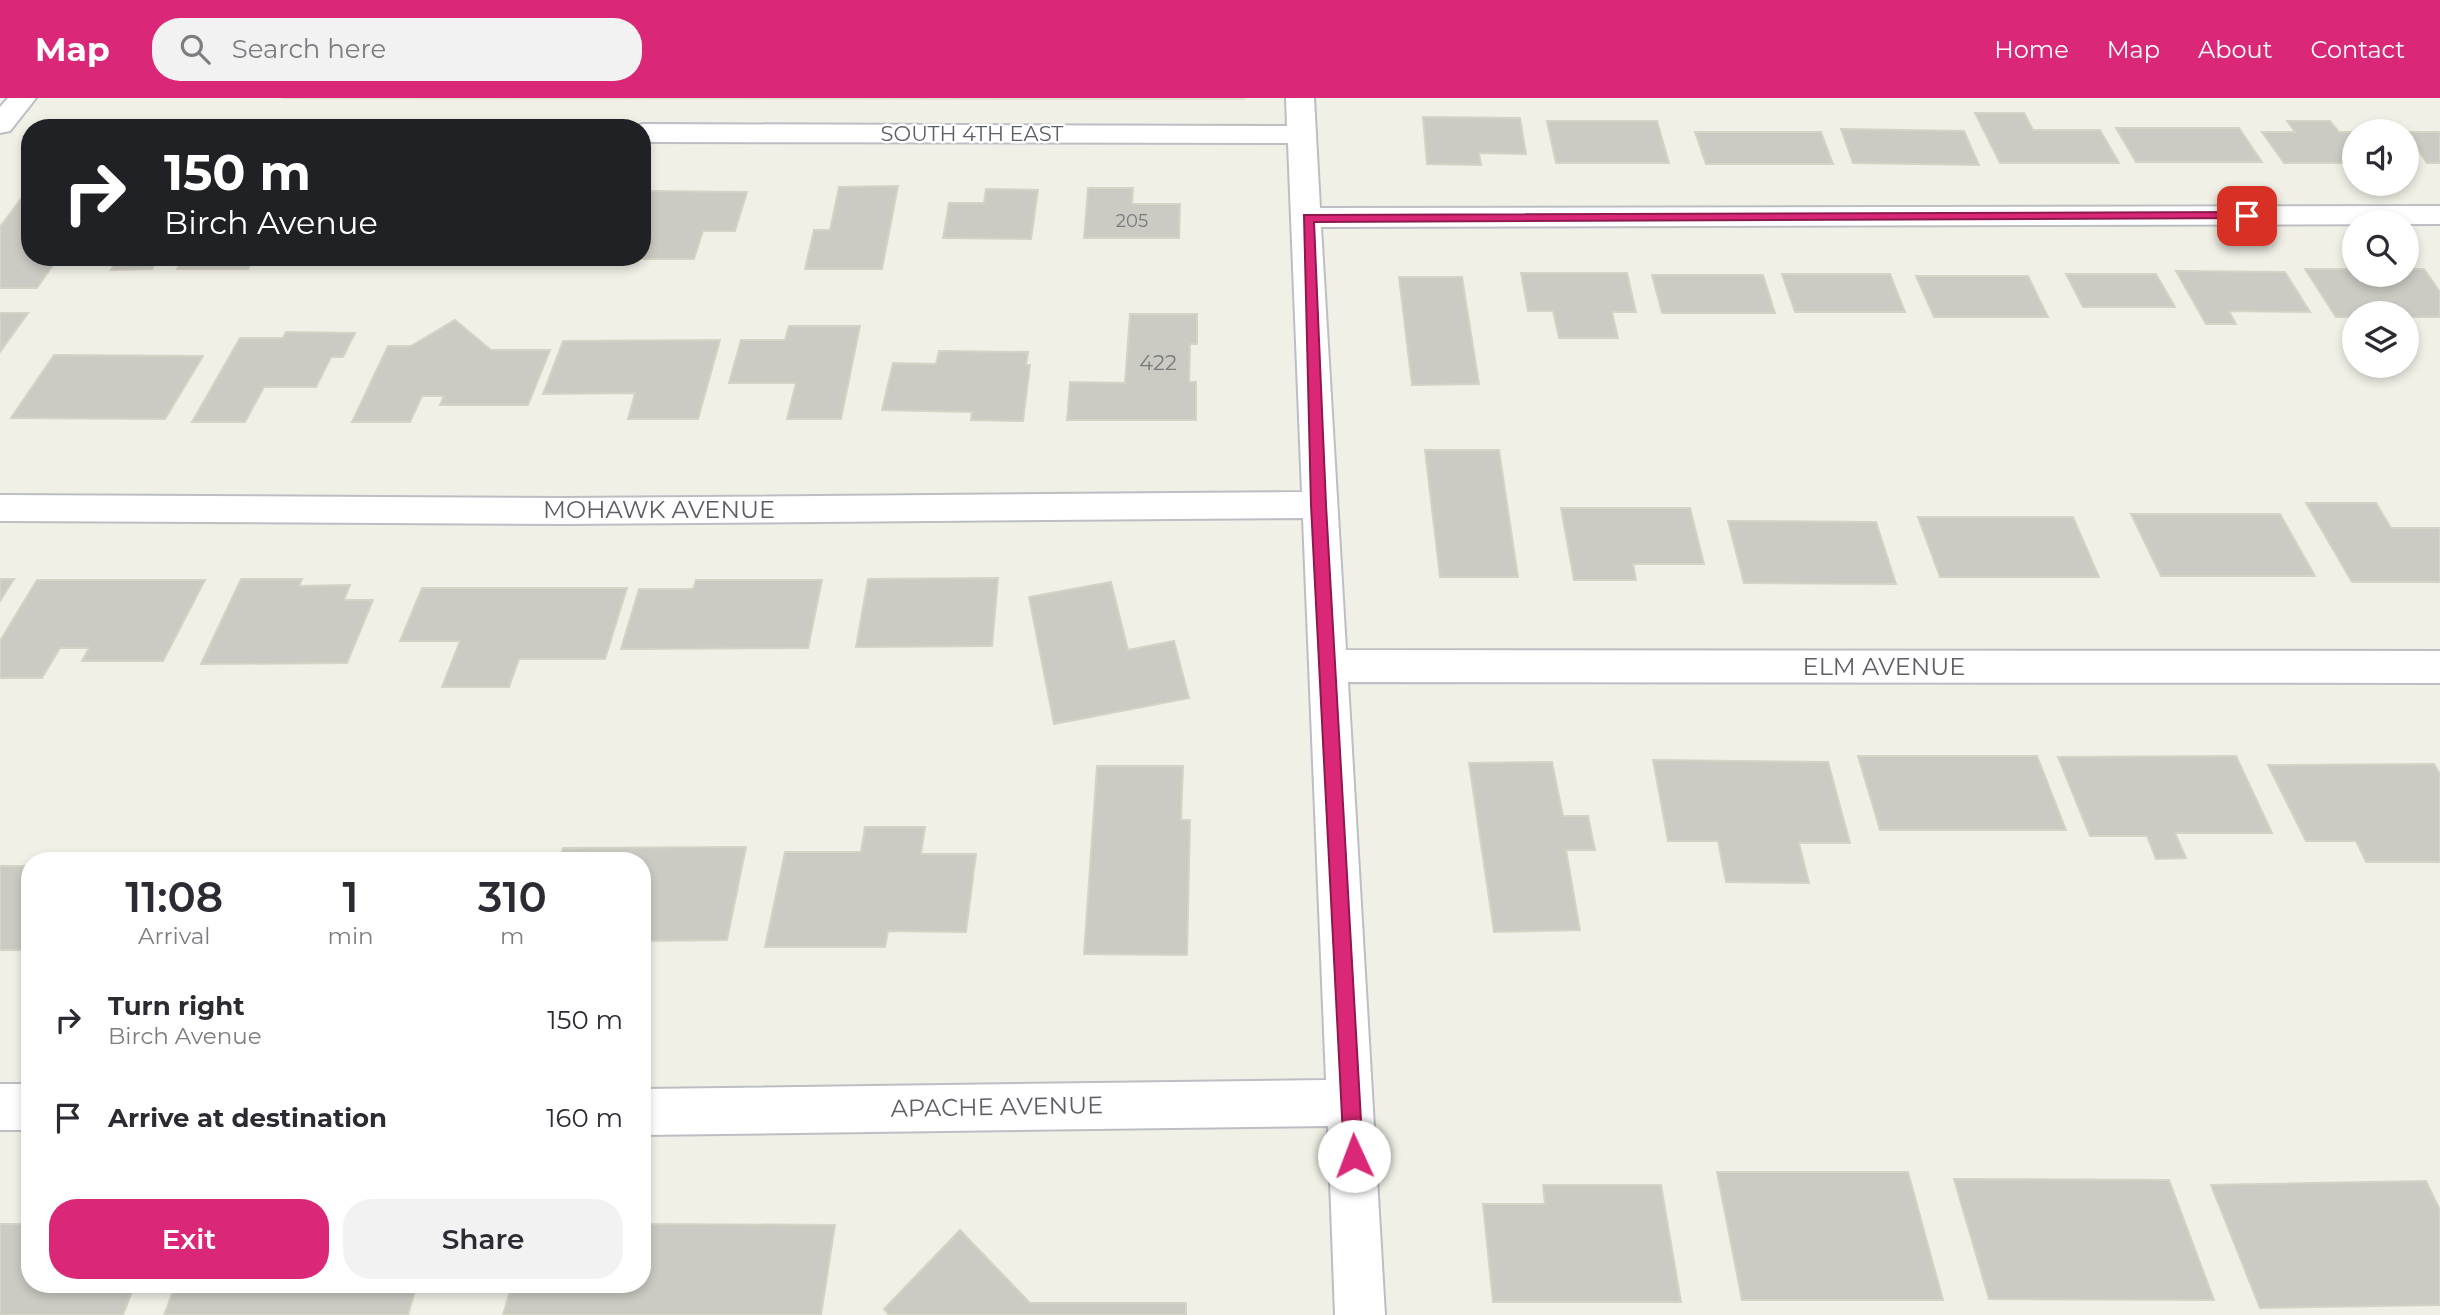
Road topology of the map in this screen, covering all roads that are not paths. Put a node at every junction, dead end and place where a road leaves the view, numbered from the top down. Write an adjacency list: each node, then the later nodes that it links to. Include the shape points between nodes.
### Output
1 (22, 98): 3 (street)
2 (1301, 116): 4 (street, SOUTH 4TH EAST); 6 (street)
3 (7, 133)
4 (651, 133)
5 (2440, 215): 6 (street)
6 (1308, 218): 7 (street)
7 (1318, 505): 8 (street, MOHAWK AVENUE, via 565,511); 9 (street)
8 (0, 508)
9 (1329, 666): 10 (street, ELM AVENUE); 11 (street)
10 (2440, 667)
11 (1352, 1103): 14 (street, APACHE AVENUE); 15 (street)
12 (0, 1107): 13 (street)
13 (21, 1107)
14 (651, 1112)
15 (1360, 1315)

